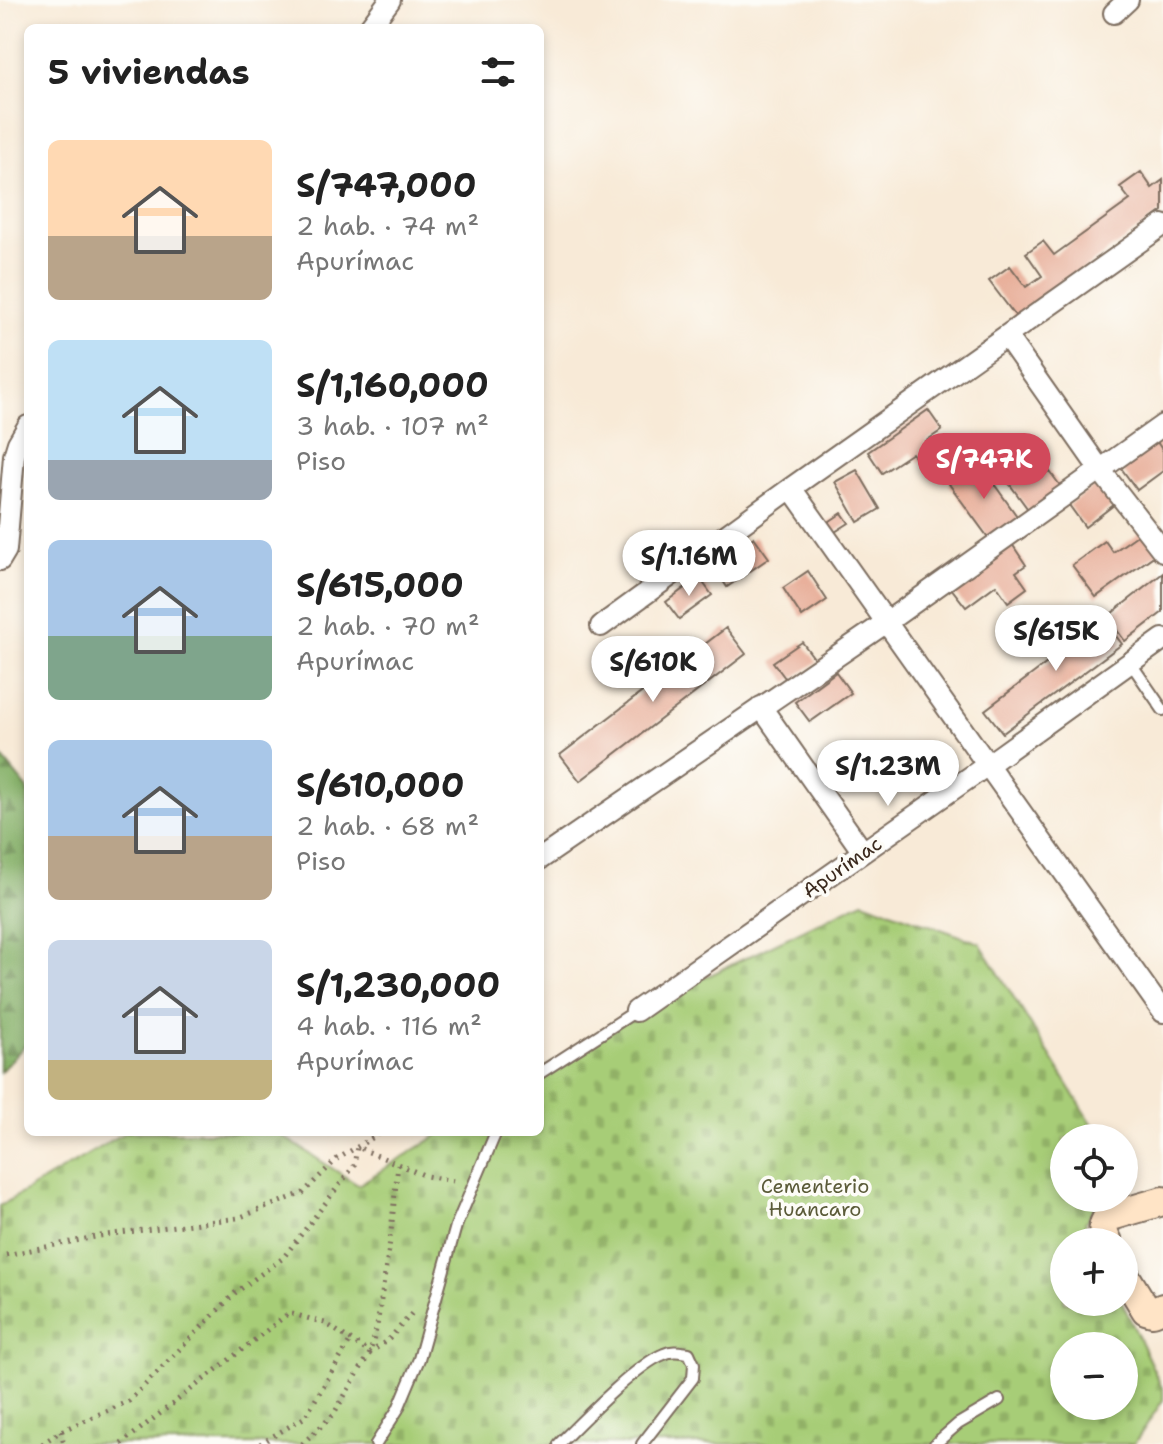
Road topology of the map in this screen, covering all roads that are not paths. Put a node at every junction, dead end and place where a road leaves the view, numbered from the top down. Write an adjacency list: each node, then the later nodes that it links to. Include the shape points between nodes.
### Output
1 (390, 0): 2 (street)
2 (372, 24)
3 (1163, 225): 4 (street)
4 (1007, 337): 7 (street); 8 (street)
5 (1163, 425): 7 (street)
6 (24, 435): 10 (street, via 14,456 6,550)
7 (1101, 471): 9 (street); 11 (street)
8 (791, 488): 11 (street); 12 (street)
9 (1163, 551)
10 (0, 560)
11 (888, 621): 15 (street); 17 (street)
12 (601, 626)
13 (1163, 639): 14 (street, Apurímac)
14 (1130, 662): 16 (lane); 17 (street, Apurímac)
15 (761, 707): 18 (street); 19 (street)
16 (1163, 710)
17 (986, 766): 18 (street, Apurímac); 21 (street)
18 (863, 852): 20 (street, Apurímac)
19 (544, 856)
20 (636, 1011): 22 (lane)
21 (1163, 1012)
22 (544, 1070)
23 (494, 1136): 29 (lane, via 456,1226 419,1359)
24 (1163, 1201): 25 (street)
25 (1112, 1228)
26 (1138, 1297): 27 (street, via 1146,1310)
27 (1163, 1308)
28 (999, 1400): 32 (lane)
29 (376, 1444)
30 (559, 1444): 31 (lane, via 646,1364 664,1354 689,1353 693,1378)
31 (642, 1444)
32 (935, 1444)

